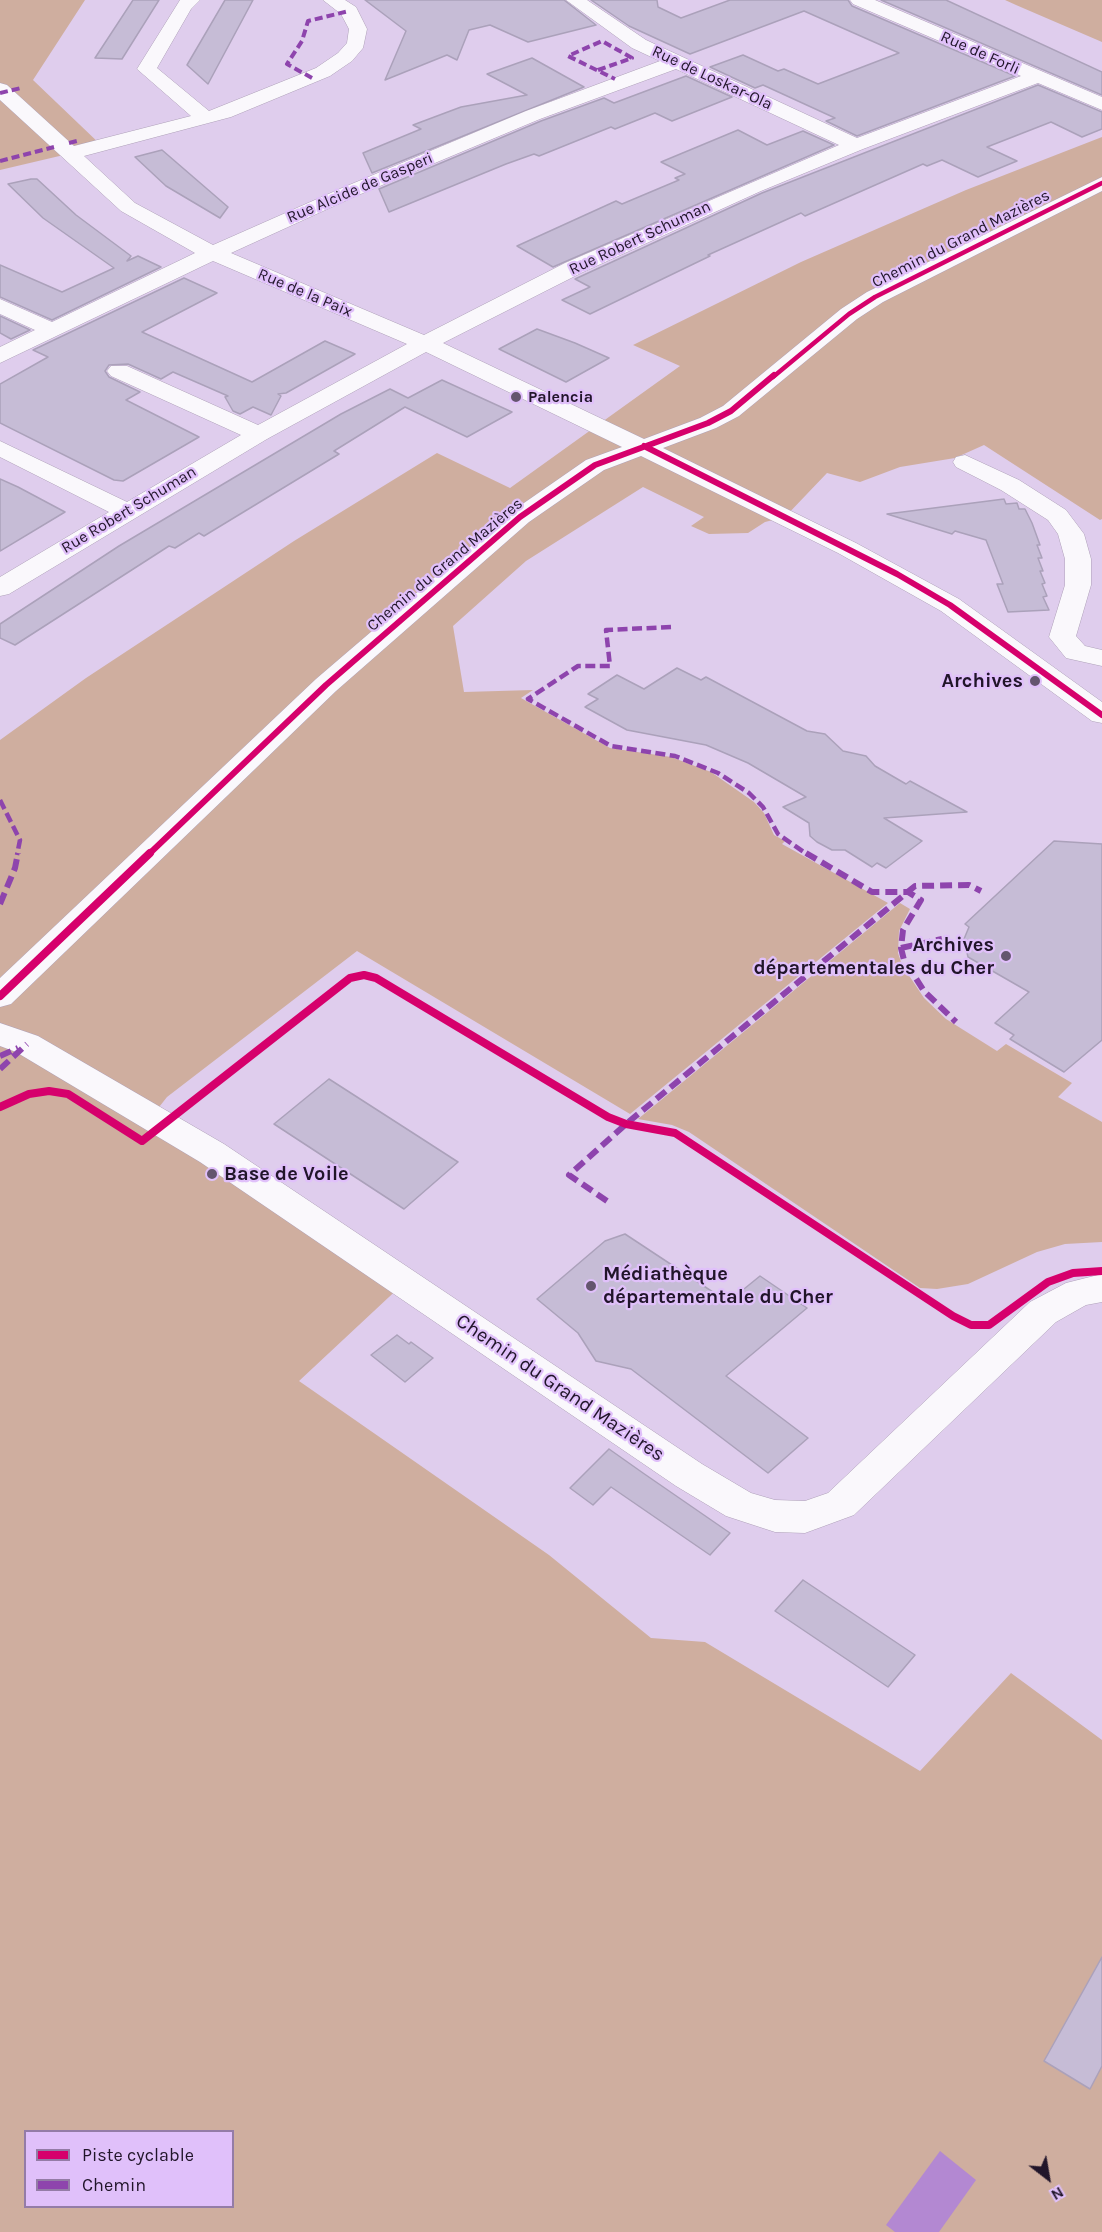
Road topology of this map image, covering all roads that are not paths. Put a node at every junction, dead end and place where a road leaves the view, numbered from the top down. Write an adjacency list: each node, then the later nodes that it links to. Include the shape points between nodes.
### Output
1 (191, 0): 9 (street, via 147,69)
2 (332, 0): 9 (street, via 348,11 358,28 356,44 345,57 309,79)
3 (575, 0): 5 (street, Rue de Loskar-Ola, via 626,36)
4 (859, 0): 6 (street, Rue de Forli)
5 (676, 62): 10 (street, Rue de Loskar-Ola); 13 (street, Rue Alcide de Gasperi, via 533,115)
6 (1037, 77): 8 (street, Rue de Forli); 10 (street, Rue Robert Schuman)
7 (0, 89): 11 (street, Rue de la Paix)
8 (1102, 105)
9 (206, 118): 11 (street)
10 (856, 145): 16 (street, Rue Robert Schuman, via 573,268)
11 (72, 153): 13 (street, Rue de la Paix, via 136,213)
12 (1102, 183): 20 (street, Chemin du Grand Mazières, via 891,287 849,314 731,411)
13 (213, 253): 15 (street, Rue Alcide de Gasperi); 16 (street, Rue de la Paix)
14 (0, 306): 15 (street)
15 (50, 329): 17 (street, Rue Alcide de Gasperi)
16 (425, 344): 19 (street, Rue Robert Schuman); 20 (street, Rue de la Paix)
17 (0, 356)
18 (119, 371): 19 (street)
19 (259, 434): 23 (street, Rue Robert Schuman)
20 (644, 446): 27 (street, Rue de la Paix, via 897,574 950,605); 29 (street, Chemin du Grand Mazières, via 578,475 520,518 326,685)
21 (0, 448): 23 (street)
22 (965, 462): 25 (street, via 1057,515 1071,534 1078,560 1078,585 1062,637)
23 (126, 511): 24 (street, Rue Robert Schuman)
24 (0, 588)
25 (1072, 648): 26 (street); 27 (street)
26 (1102, 658)
27 (1034, 665): 28 (street, Rue de la Paix)
28 (1102, 715)
29 (0, 996)
30 (0, 1034): 31 (street, Chemin du Grand Mazières, via 27,1044 212,1153 689,1475 739,1505 775,1516 805,1517 842,1504 1043,1312 1078,1293)
31 (1102, 1288)

